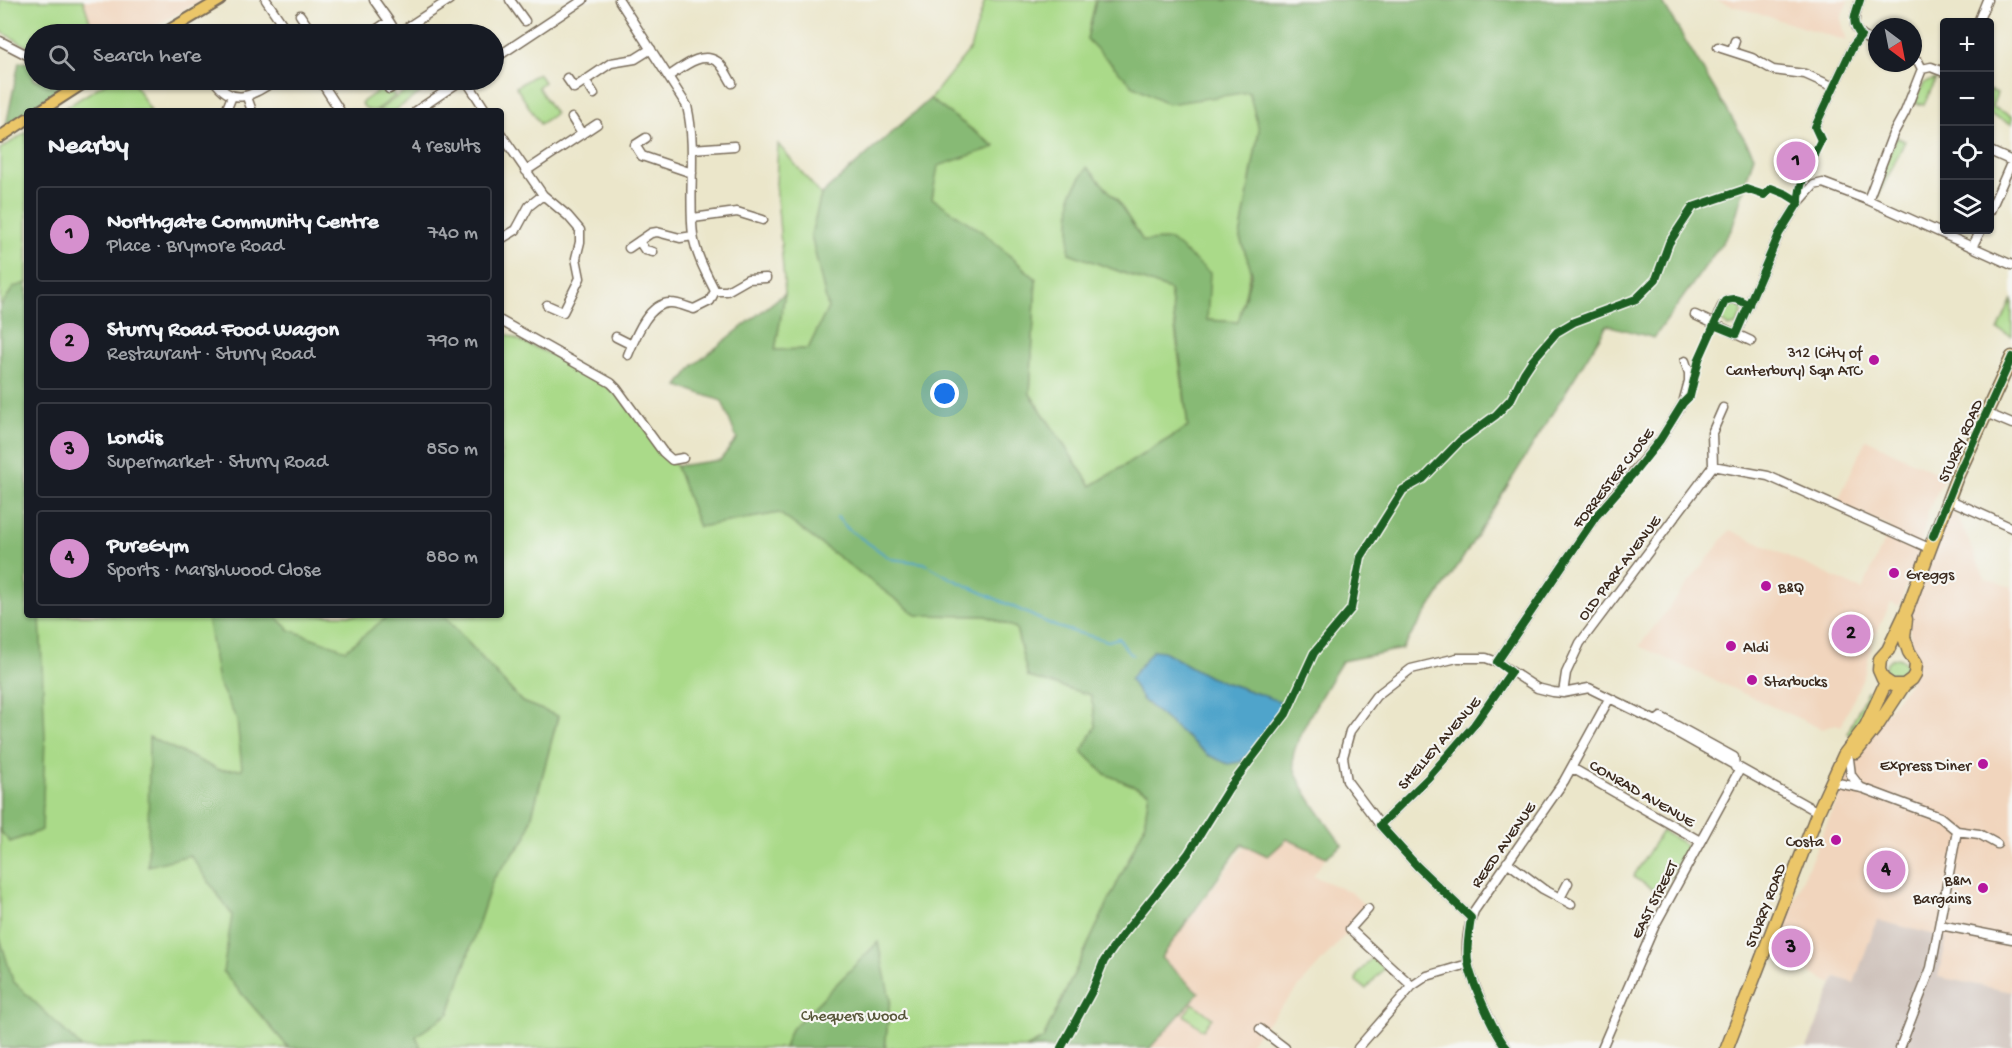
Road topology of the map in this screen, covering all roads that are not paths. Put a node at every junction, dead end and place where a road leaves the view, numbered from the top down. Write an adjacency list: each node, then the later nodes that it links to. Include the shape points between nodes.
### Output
1 (220, 0): 14 (main road)
2 (266, 0): 15 (street)
3 (374, 0): 12 (street)
4 (448, 0): 19 (street)
5 (510, 0): 13 (street)
6 (583, 0): 25 (street)
7 (619, 0): 24 (street)
8 (1860, 0): 20 (street, via 1854,26)
9 (1988, 0): 11 (street)
10 (300, 15): 16 (street)
11 (1980, 18)
12 (389, 21): 17 (street); 18 (street)
13 (525, 21)
14 (180, 24)
15 (282, 24)
16 (306, 24)
17 (384, 24)
18 (391, 24)
19 (413, 24)
20 (1861, 36): 21 (street); 34 (street)
21 (1868, 40)
22 (0, 41): 26 (street)
23 (1718, 47): 34 (street, via 1733,46 1773,70 1805,74)
24 (651, 49): 30 (street); 32 (street, via 635,59 611,63)
25 (504, 52)
26 (24, 53)
27 (1922, 69): 28 (street)
28 (1940, 70)
29 (1921, 72): 65 (street)
30 (669, 76): 33 (street, via 694,60 706,58 719,63); 59 (street, via 687,106)
31 (567, 78): 32 (street, via 574,88)
32 (585, 80): 41 (street)
33 (732, 83)
34 (1834, 87): 53 (street)
35 (70, 90): 44 (main road)
36 (222, 90): 42 (street)
37 (259, 90): 43 (street)
38 (326, 90): 47 (street)
39 (449, 90): 48 (street)
40 (471, 90): 49 (street)
41 (594, 94)
42 (232, 96): 43 (street); 45 (street)
43 (247, 97): 46 (street)
44 (44, 108)
45 (227, 108)
46 (251, 108)
47 (338, 108)
48 (421, 108)
49 (484, 108)
50 (572, 118): 54 (street)
51 (24, 121): 55 (main road)
52 (597, 124): 54 (street)
53 (1815, 127)
54 (582, 134): 62 (street)
55 (0, 137)
56 (646, 138): 63 (street, via 635,145 642,156)
57 (504, 139): 62 (street)
58 (735, 146): 59 (street)
59 (692, 149): 63 (street)
60 (1994, 153): 61 (street)
61 (2012, 161): 66 (street)
62 (526, 171): 64 (street)
63 (692, 173): 67 (street)
64 (543, 195): 71 (street, via 528,206 516,230); 79 (street, via 580,230 576,258 580,278 562,312)
65 (1868, 200): 73 (street); 80 (street, via 1823,183 1815,185 1779,234)
66 (1994, 200)
67 (693, 218): 68 (street, via 737,212); 70 (street)
68 (764, 220)
69 (1978, 234): 73 (street)
70 (693, 236): 72 (street, via 672,237 657,232); 78 (street)
71 (504, 237)
72 (639, 241): 74 (street); 75 (street, via 645,250)
73 (1972, 247): 76 (street)
74 (629, 248)
75 (653, 252)
76 (2012, 265)
77 (766, 278): 78 (street, via 748,279 727,291)
78 (715, 291): 87 (street, via 710,301 694,309 671,303 660,306 644,321)
79 (547, 305)
80 (1749, 305): 83 (street, via 1730,298); 84 (street)
81 (1695, 315): 83 (street)
82 (504, 323): 94 (street, via 611,383 663,452 672,460)
83 (1713, 325): 84 (street)
84 (1736, 334): 86 (street)
85 (615, 337): 87 (street)
86 (1751, 341)
87 (632, 345): 88 (street)
88 (628, 355)
89 (2012, 357): 92 (highway, STURRY ROAD)
90 (1685, 361): 102 (street, FORRESTER CLOSE, via 1689,381 1683,403 1660,440 1596,516)
91 (1723, 408): 95 (street, via 1712,433)
92 (1986, 413): 93 (street); 96 (highway, STURRY ROAD)
93 (2012, 424)
94 (683, 458)
95 (1713, 466): 98 (street, via 1768,476); 106 (street, OLD PARK AVENUE, via 1580,643 1566,673)
96 (1948, 499): 97 (street); 98 (highway, STURRY ROAD)
97 (2012, 528)
98 (1929, 548): 99 (highway, STURRY ROAD)
99 (1907, 610): 100 (highway, STURRY ROAD); 101 (highway, STURRY ROAD, via 1904,637)
100 (1888, 651): 101 (highway, via 1899,648); 104 (highway, STURRY ROAD, via 1879,664 1880,675)
101 (1909, 652): 105 (highway, STURRY ROAD, via 1917,668 1912,680)
102 (1497, 662): 103 (street); 114 (street, via 1457,658 1411,669 1376,696 1350,731 1342,756 1347,781)
103 (1511, 672): 106 (street, via 1537,687); 114 (street, SHELLEY AVENUE, via 1474,725)
104 (1886, 682): 105 (highway); 111 (highway, STURRY ROAD, via 1866,726 1844,755)
105 (1904, 685): 108 (highway, STURRY ROAD)
106 (1563, 693): 107 (street, via 1589,688)
107 (1609, 699): 109 (street, REED AVENUE); 110 (street)
108 (1849, 759): 111 (highway, STURRY ROAD); 112 (street, via 1851,774)
109 (1572, 768): 116 (street, CONRAD AVENUE); 118 (street, REED AVENUE)
110 (1738, 768): 113 (street); 116 (street, EAST STREET)
111 (1834, 779): 112 (street); 113 (highway, STURRY ROAD)
112 (1862, 788): 115 (street, via 1940,817)
113 (1818, 812): 133 (highway, STURRY ROAD)
114 (1380, 825): 123 (street)
115 (1957, 831): 117 (street, via 1979,834); 124 (street)
116 (1700, 841): 132 (street, EAST STREET, via 1654,926)
117 (1997, 844)
118 (1507, 862): 120 (street); 123 (street, REED AVENUE)
119 (1568, 883): 120 (street)
120 (1560, 898): 121 (street)
121 (1571, 904)
122 (1368, 909): 127 (street, via 1350,929)
123 (1471, 918): 126 (street, REED AVENUE)
124 (1940, 925): 125 (street); 134 (street, via 1931,968)
125 (2012, 939)
126 (1468, 964): 127 (street, via 1427,976); 131 (street, REED AVENUE, via 1488,1015)
127 (1413, 986): 130 (street)
128 (1260, 1029): 129 (street)
129 (1285, 1048)
130 (1358, 1048)
131 (1507, 1048)
132 (1602, 1048)
133 (1726, 1048)
134 (1900, 1048)

